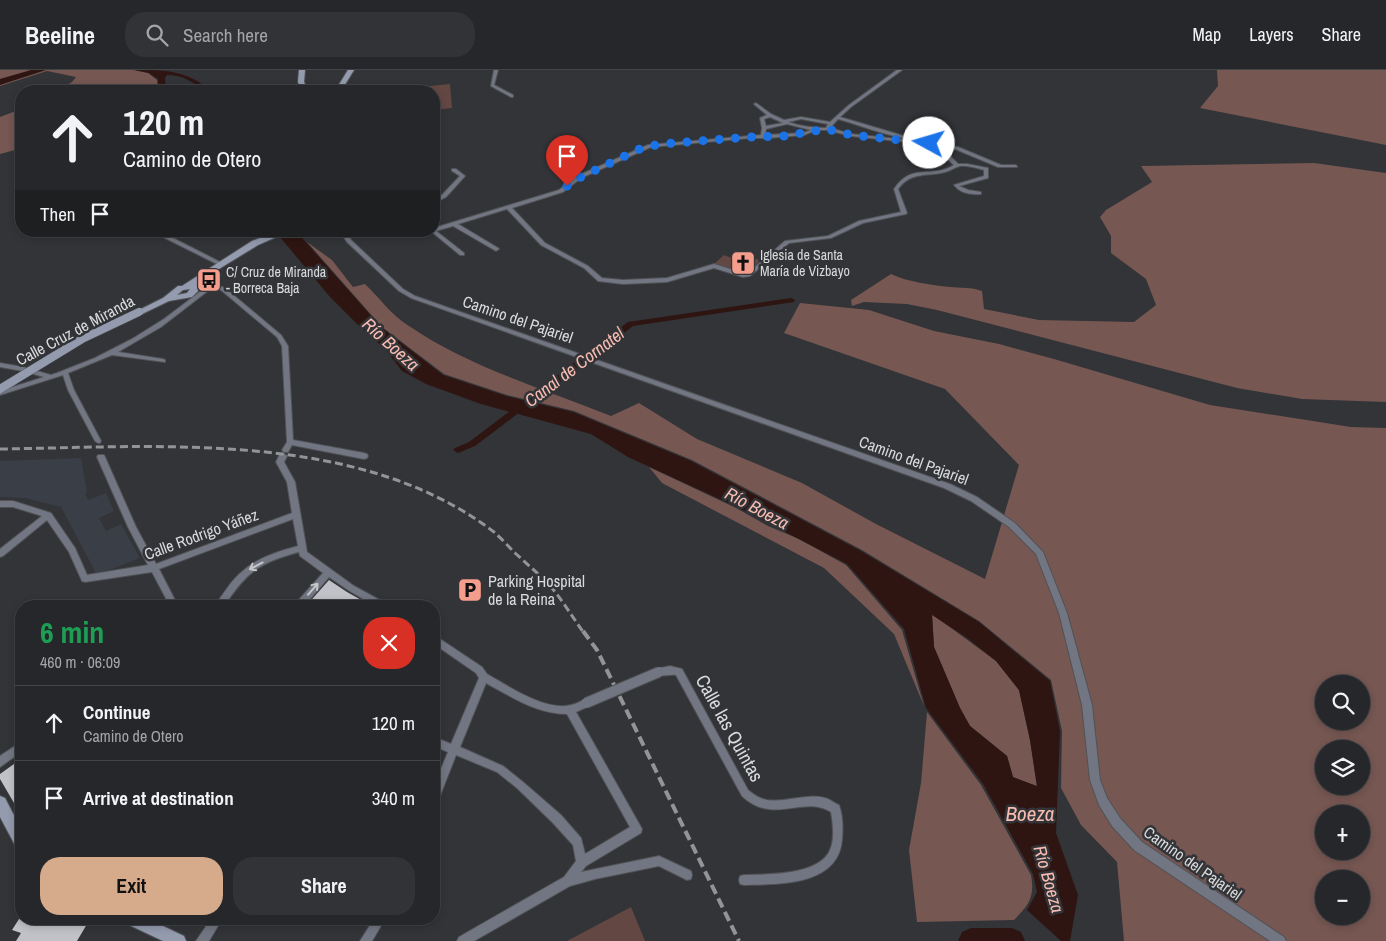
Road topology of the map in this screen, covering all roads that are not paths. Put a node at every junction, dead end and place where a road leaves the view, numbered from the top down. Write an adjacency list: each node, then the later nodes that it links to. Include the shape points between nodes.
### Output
1 (302, 70): 5 (street)
2 (351, 70): 6 (street)
3 (496, 70): 7 (street, via 492,85)
4 (900, 70): 10 (street)
5 (302, 85)
6 (342, 85)
7 (512, 96)
8 (756, 104): 9 (street)
9 (771, 115): 11 (street); 13 (street, via 762,118)
10 (837, 118): 12 (street); 17 (street)
11 (787, 121): 12 (street, via 801,118); 13 (street); 15 (street)
12 (831, 123): 14 (street)
13 (764, 128): 16 (street)
14 (827, 129): 15 (street); 17 (street, via 851,135)
15 (814, 130): 16 (street)
16 (764, 137): 23 (street, via 642,148 561,190)
17 (929, 143): 18 (street); 19 (street, via 956,148 1000,166)
18 (957, 165): 21 (street, via 986,169 986,177 956,185 966,192); 23 (street, via 950,170 926,172 900,182 896,189 904,213 861,222 830,237 787,242 750,274 714,266 667,280 600,280 586,267 542,244)
19 (1015, 166)
20 (454, 170): 22 (street, via 463,176)
21 (979, 193)
22 (440, 198)
23 (508, 207): 24 (street)
24 (454, 224): 25 (street); 30 (street)
25 (440, 228)
26 (167, 237): 32 (street)
27 (271, 237): 32 (street)
28 (347, 237): 79 (street, Camino del Pajariel, via 401,290 414,297 947,486 974,499 1012,525 1039,552 1063,613 1087,705 1095,780 1116,822 1138,846)
29 (440, 237): 31 (street)
30 (496, 249)
31 (462, 254)
32 (221, 264): 33 (street)
33 (191, 288): 34 (street); 35 (street, via 193,293)
34 (204, 291): 36 (street); 44 (street, via 216,287 223,289 279,336 286,346)
35 (179, 296): 36 (street); 42 (street, Calle Cruz de Miranda, bridge, via 82,339)
36 (192, 299): 37 (street, via 151,331)
37 (110, 353): 38 (street); 40 (street)
38 (163, 361)
39 (0, 365): 41 (street)
40 (65, 373): 41 (street); 43 (street)
41 (51, 377): 42 (street)
42 (0, 391)
43 (98, 441)
44 (290, 442): 45 (street); 49 (street, via 280,462 290,479)
45 (364, 456)
46 (101, 457): 52 (street)
47 (0, 504): 48 (street, via 13,504)
48 (48, 515): 51 (street); 52 (street, Calle Rodrigo Yáñez, via 72,550 84,579)
49 (295, 515): 50 (street); 52 (street, Calle Rodrigo Yáñez)
50 (302, 548): 53 (street, via 308,559); 55 (street, one-way to 55, via 274,556 248,570)
51 (0, 554)
52 (152, 568): 54 (street)
53 (328, 572): 56 (street, one-way to 53); 57 (street)
54 (171, 600)
55 (223, 600)
56 (304, 600)
57 (372, 600)
58 (440, 643): 59 (street)
59 (484, 677): 60 (street, via 538,705); 63 (street)
60 (570, 710): 68 (street, via 637,830); 70 (street, Calle las Quintas, bridge, via 659,672 679,672 751,801 765,805 823,802 835,809 837,835 829,861 804,875)
61 (440, 744): 63 (street)
62 (15, 751): 64 (street)
63 (454, 751): 65 (street); 68 (street, via 500,769 539,802 577,842)
64 (0, 762)
65 (440, 783)
66 (0, 803): 67 (street)
67 (15, 831)
68 (582, 862): 71 (street)
69 (687, 875): 71 (street, via 659,861)
70 (744, 880)
71 (568, 881): 78 (street)
72 (145, 925): 75 (street)
73 (213, 925): 76 (street)
74 (376, 925): 77 (street)
75 (179, 941)
76 (202, 941)
77 (366, 941)
78 (462, 941)
79 (1280, 941)

